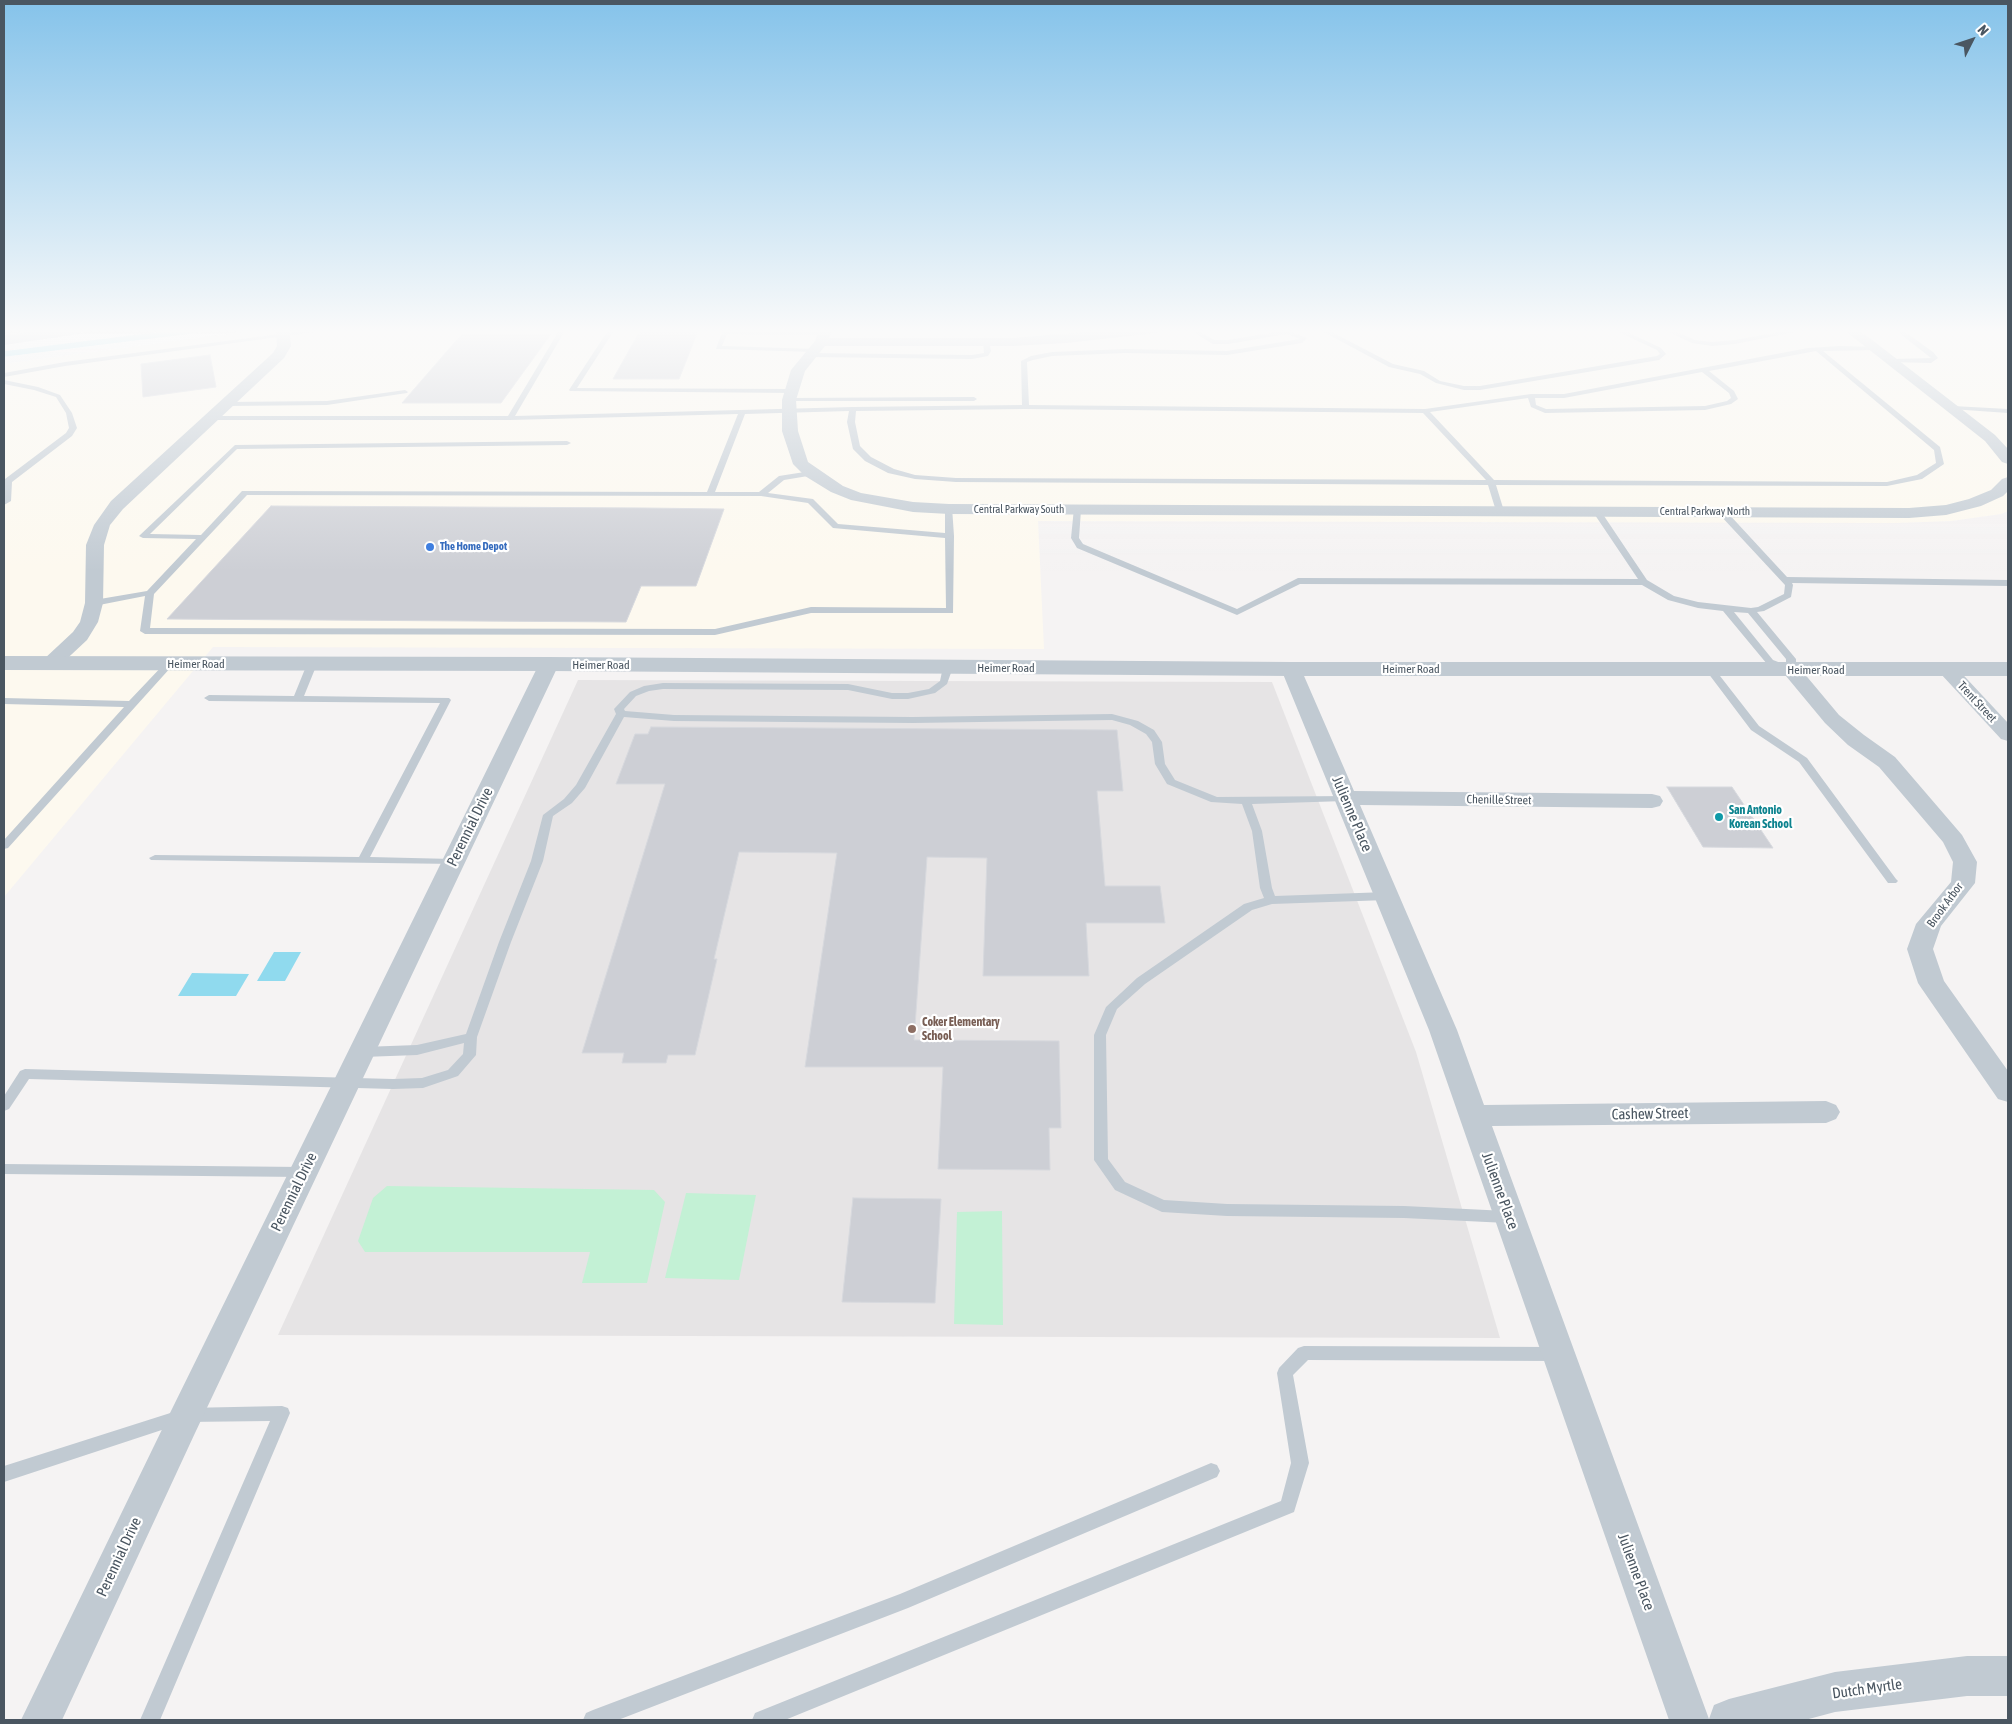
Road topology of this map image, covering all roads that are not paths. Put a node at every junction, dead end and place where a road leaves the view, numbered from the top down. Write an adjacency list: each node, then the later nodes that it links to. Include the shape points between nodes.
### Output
1 (67, 409): 24 (lane, via 73,428 69,434 8,481)
2 (220, 409): 17 (street)
3 (515, 409): 18 (lane)
4 (753, 409): 16 (lane)
5 (790, 409): 21 (street, Central Parkway South, via 790,431 795,448 801,464)
6 (853, 409): 22 (lane, via 851,422 856,447 868,459 891,471 915,476 956,480)
7 (1219, 409): 14 (lane)
8 (1436, 409): 14 (lane)
9 (1541, 409): 10 (lane)
10 (1627, 409)
11 (1889, 409): 22 (lane, via 1937,450 1940,464 1919,478 1887,484)
12 (1955, 409): 20 (street)
13 (1980, 409): 15 (lane)
14 (1425, 411): 22 (lane)
15 (2008, 411)
16 (742, 412): 18 (lane); 26 (lane)
17 (211, 418): 18 (lane); 40 (street, via 118,505 102,526 95,544)
18 (510, 418)
19 (567, 442): 35 (lane, via 235,447 143,536)
20 (2006, 453)
21 (811, 473): 25 (lane, via 782,478); 28 (street, Central Parkway South, via 857,497 898,505)
22 (1491, 481): 31 (lane)
23 (2006, 488): 33 (street, Central Parkway North, via 1962,507 1909,513)
24 (5, 492): 27 (lane, via 7,501)
25 (762, 494): 26 (lane); 34 (lane, via 810,501 836,526)
26 (710, 495): 35 (lane, via 245,493)
27 (4, 504)
28 (950, 509): 29 (street, Central Parkway South); 34 (lane)
29 (1077, 510): 30 (street, Central Parkway South); 37 (lane, via 1076,538 1080,546 1237,612 1298,580)
30 (1394, 511): 31 (street, Central Parkway North)
31 (1500, 512): 32 (street, Central Parkway North)
32 (1598, 512): 33 (street, Central Parkway North); 37 (lane)
33 (1723, 512): 36 (lane)
34 (950, 536): 39 (lane, via 950,610 811,610 715,632 145,631)
35 (202, 537): 39 (lane)
36 (1785, 580): 38 (lane); 42 (lane, via 1789,585 1788,595)
37 (1644, 582): 41 (lane, via 1671,598)
38 (2008, 583)
39 (150, 593): 40 (lane)
40 (94, 603): 44 (street, via 89,622 80,636)
41 (1726, 608): 42 (lane); 51 (lane, via 1770,662)
42 (1751, 611): 51 (lane, via 1791,659)
43 (4, 663): 44 (street, Heimer Road)
44 (50, 664): 45 (street, Heimer Road)
45 (169, 664): 46 (street, Heimer Road); 57 (lane)
46 (312, 664): 47 (street, Heimer Road); 55 (lane)
47 (549, 664): 48 (street, Heimer Road); 66 (street, Perennial Drive)
48 (948, 667): 49 (street, Heimer Road); 58 (lane, via 944,682 932,691 908,696 848,687 663,686 633,694 618,709)
49 (1291, 669): 50 (street, Heimer Road); 60 (street, Julienne Place)
50 (1710, 669): 51 (street, Heimer Road); 67 (lane, via 1755,728 1803,760)
51 (1791, 670): 52 (street, Heimer Road); 73 (street, Brook Arbor, via 1832,719 1887,762 1954,840 1965,862 1963,883 1928,924 1920,949 1931,983)
52 (1947, 670): 53 (street, Heimer Road); 59 (street, Trent Street)
53 (2008, 670)
54 (209, 698): 55 (lane)
55 (298, 698): 65 (lane, via 446,700)
56 (4, 701): 57 (lane)
57 (132, 704): 63 (lane)
58 (621, 714): 61 (lane, via 674,718 913,720 1112,717 1150,732 1157,742 1160,764 1171,782 1215,800); 70 (lane, via 581,786 568,801 548,815 537,861)
59 (2008, 735)
60 (1345, 798): 61 (lane); 62 (street, Chenille Street); 68 (street, Julienne Place)
61 (1246, 801): 69 (lane, via 1257,831 1266,888)
62 (1652, 801)
63 (4, 846)
64 (155, 858): 65 (lane)
65 (363, 860): 66 (lane)
66 (453, 862): 71 (street, Perennial Drive)
67 (1892, 881)
68 (1387, 896): 69 (lane); 76 (street, Julienne Place, via 1443,1030)
69 (1271, 900): 79 (lane, via 1248,907 1141,981 1112,1007 1100,1035 1101,1160 1120,1186 1162,1206)
70 (472, 1037): 71 (lane, via 418,1050); 72 (lane, via 468,1054 452,1072 437,1079 423,1083)
71 (362, 1052): 72 (street, Perennial Drive)
72 (347, 1082): 74 (lane, via 25,1074); 78 (street, Perennial Drive)
73 (2008, 1092)
74 (4, 1106)
75 (1826, 1112): 76 (street, Cashew Street)
76 (1473, 1116): 79 (street, Julienne Place)
77 (4, 1169): 78 (lane)
78 (304, 1172): 81 (street, Perennial Drive)
79 (1509, 1217): 80 (street, Julienne Place)
80 (1558, 1354): 88 (lane, via 1304,1353 1285,1373 1300,1463 1288,1506); 89 (street, Julienne Place)
81 (186, 1415): 83 (lane); 85 (street, Perennial Drive); 86 (lane, via 282,1413)
82 (1212, 1471): 87 (lane, via 902,1602)
83 (4, 1473)
84 (2008, 1676): 90 (street, Dutch Myrtle, via 1967,1676 1835,1692)
85 (41, 1720)
86 (150, 1720)
87 (593, 1720)
88 (762, 1720)
89 (1688, 1720)
90 (1730, 1720)

